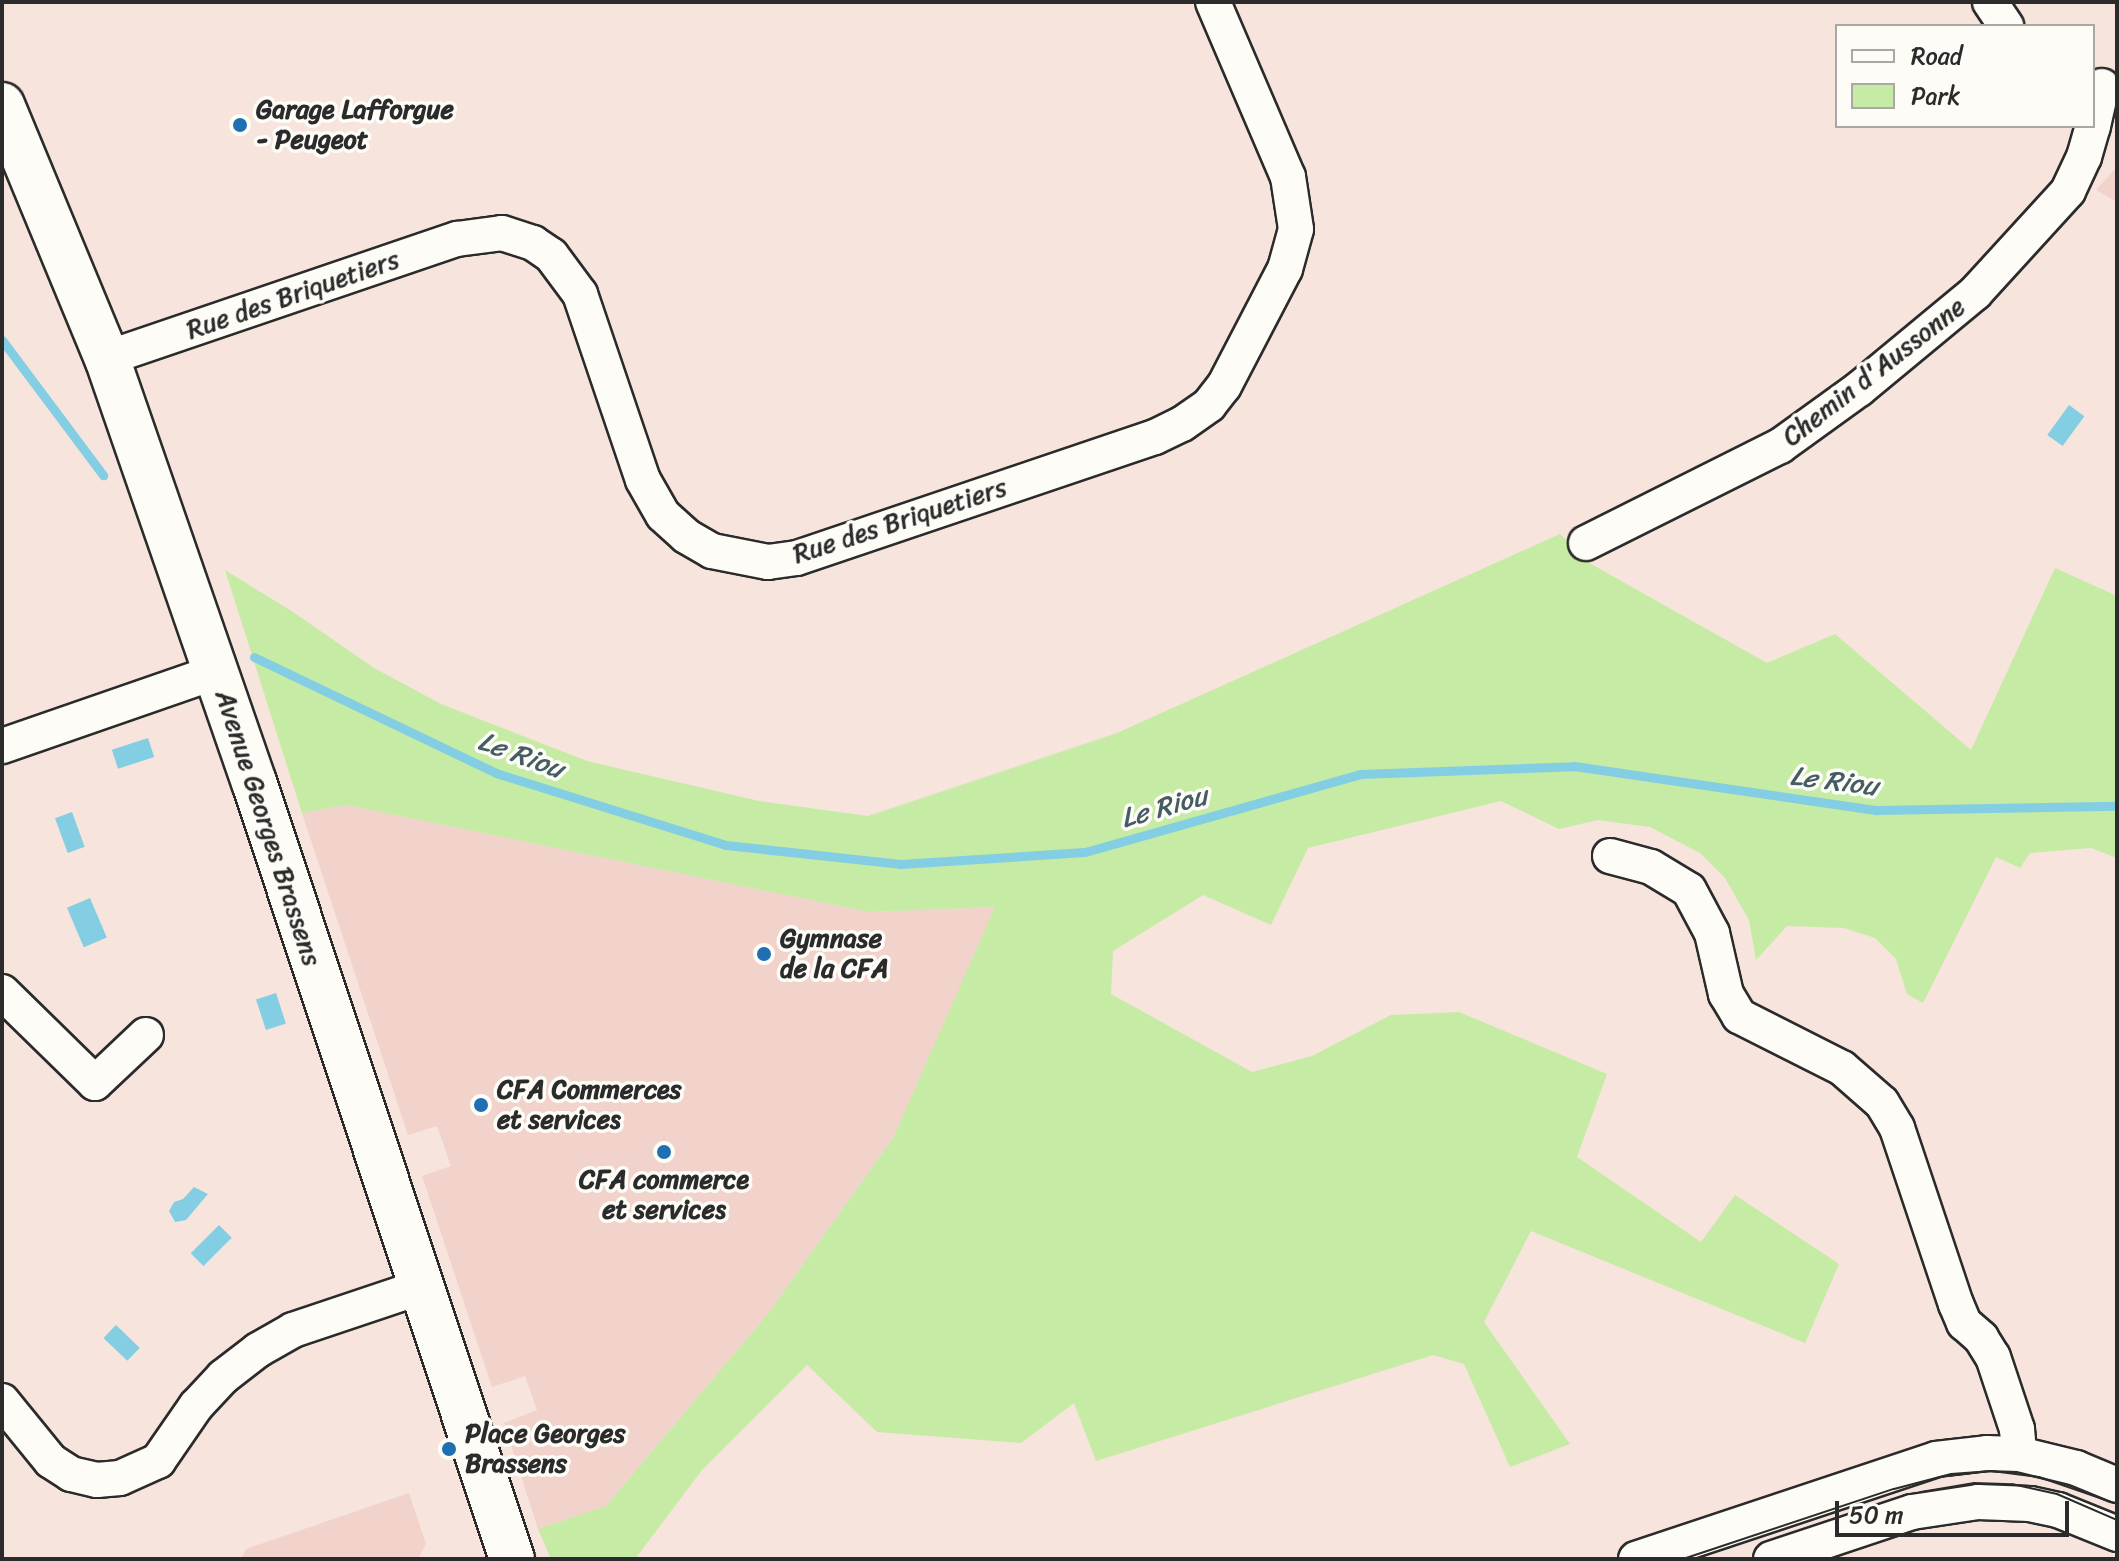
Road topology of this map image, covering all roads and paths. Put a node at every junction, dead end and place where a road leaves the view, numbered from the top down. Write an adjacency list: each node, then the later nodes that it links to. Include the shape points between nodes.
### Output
1 (1213, 2): 8 (street, Rue des Briquetiers, via 1288,177 1296,229 1285,269 1224,386 1209,405 1155,437 797,558 768,562 712,551 663,515 643,480 580,294 551,255 502,233 457,239)
2 (1990, 2): 3 (street)
3 (2005, 24)
4 (2104, 84): 6 (street, Chemin d'Aussonne)
5 (2, 105): 8 (street, Avenue Georges Brassens)
6 (2095, 118)
7 (2092, 128): 9 (street, Chemin d'Aussonne, via 2068,191 1975,293 1859,389 1780,446)
8 (107, 358): 10 (street, Avenue Georges Brassens)
9 (1586, 543)
10 (216, 672): 11 (street); 15 (street, Avenue Georges Brassens)
11 (2, 746)
12 (1610, 856): 17 (street, via 1651,867 1689,890 1712,933 1726,994 1739,1016 1842,1068 1882,1103 1897,1128 1964,1323 1993,1357 2017,1429)
13 (2, 992): 14 (street, via 95,1083)
14 (146, 1035)
15 (421, 1287): 16 (street, via 293,1330 258,1350 196,1406 158,1461 120,1478 71,1474 51,1461); 20 (street, Avenue Georges Brassens)
16 (2, 1401)
17 (2019, 1454): 18 (street); 21 (street, via 1967,1454 1913,1465)
18 (2117, 1485)
19 (2117, 1534): 22 (street, via 2030,1504 1967,1503 1912,1512)
20 (512, 1559)
21 (1636, 1559)
22 (1771, 1559)

